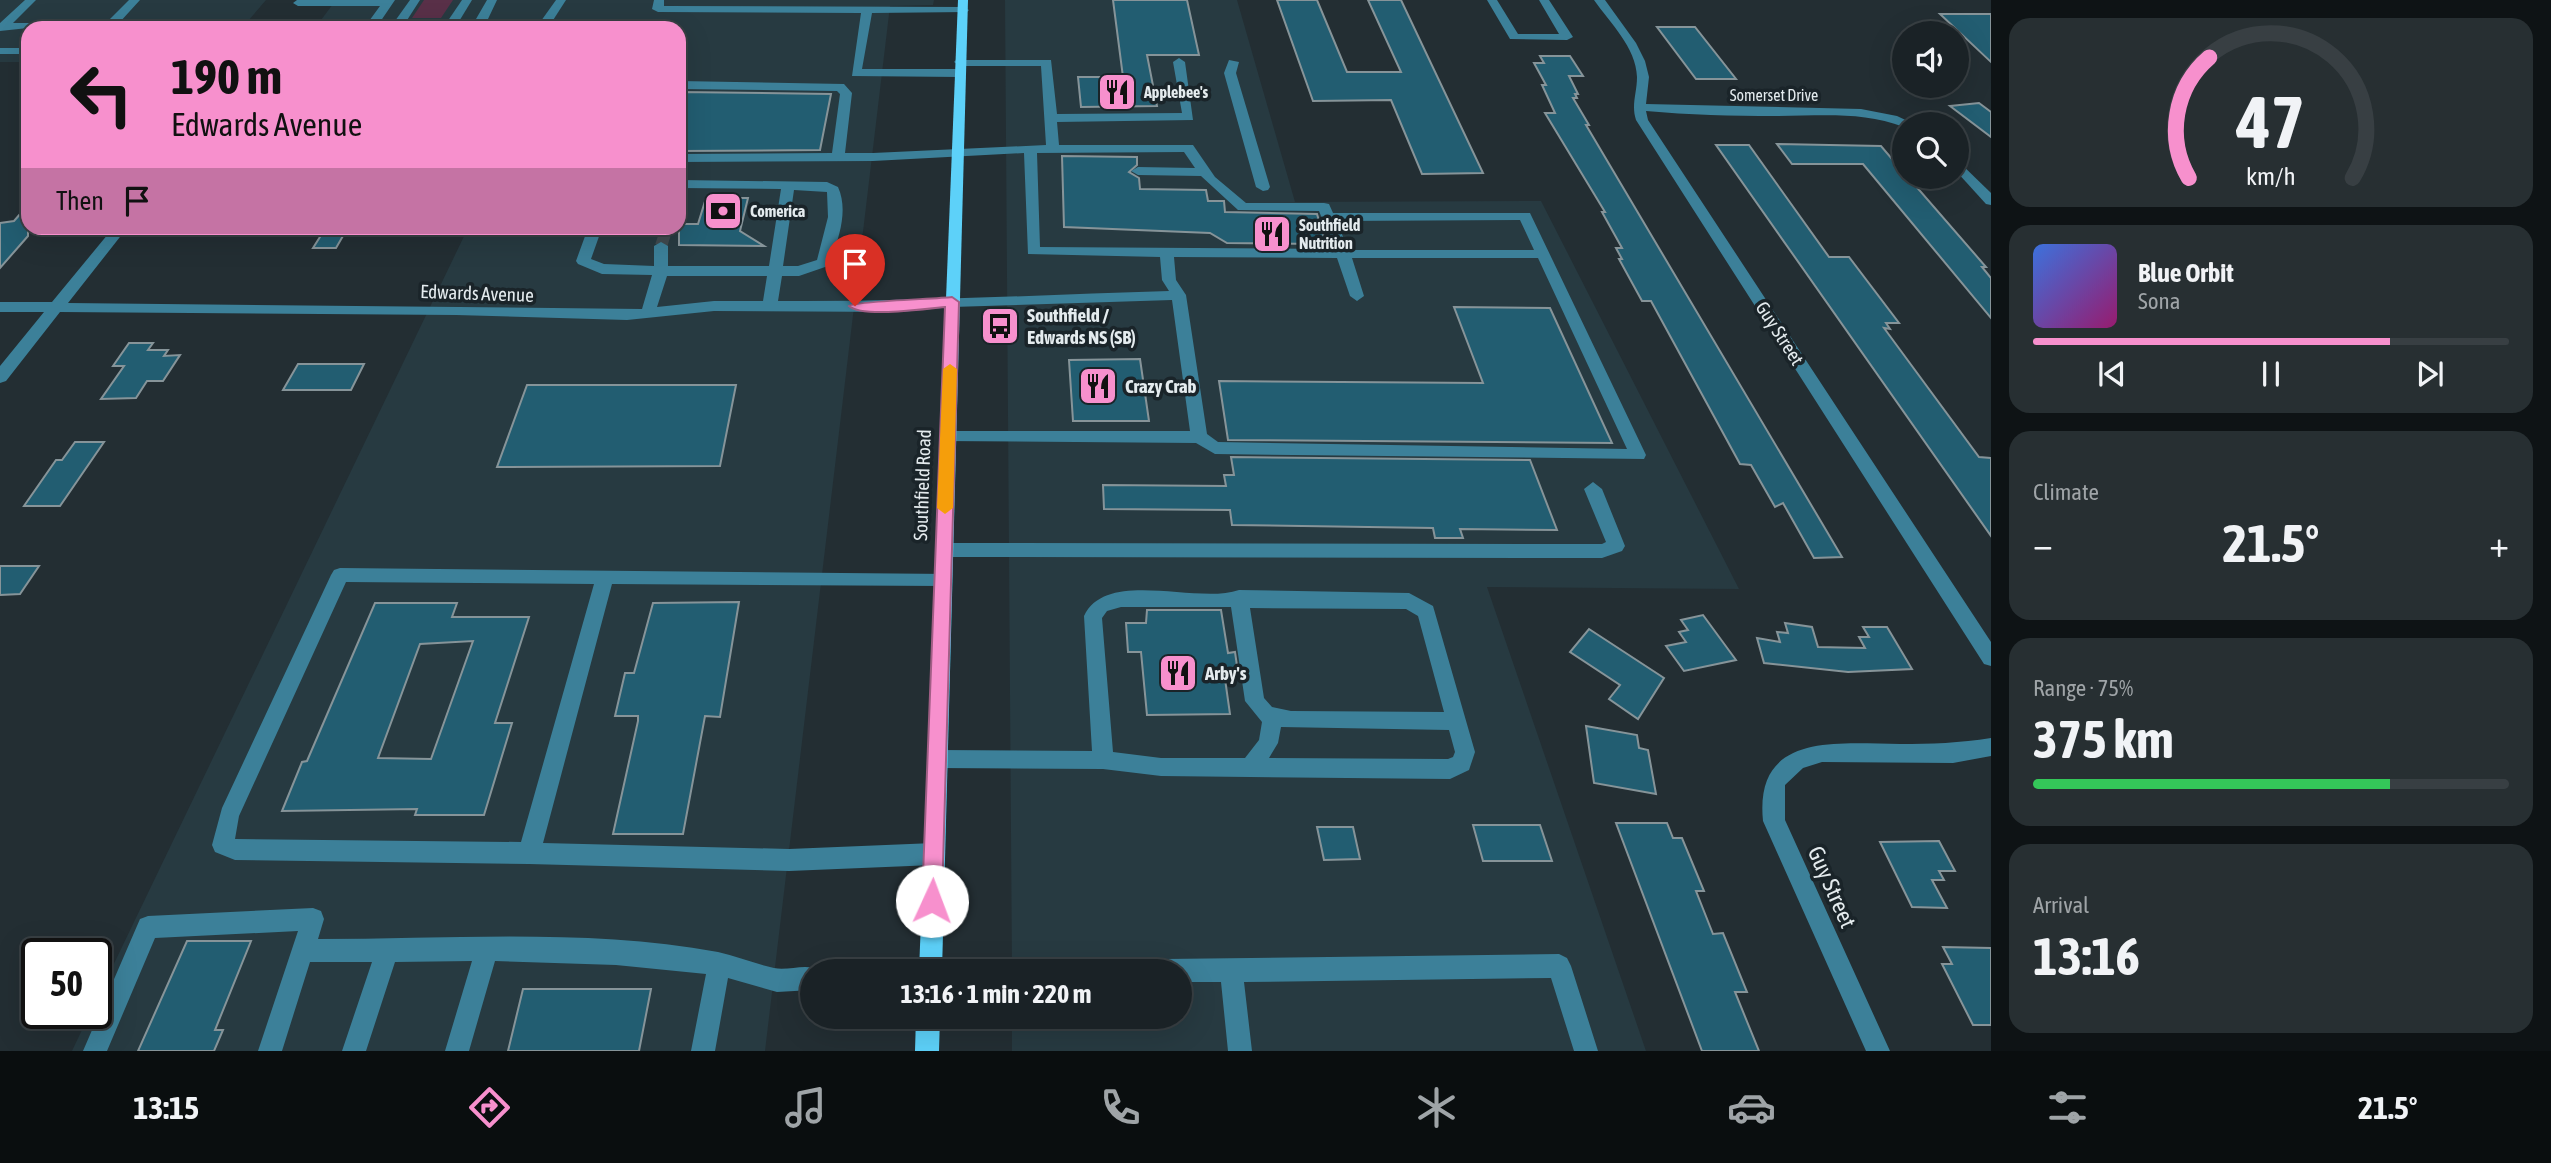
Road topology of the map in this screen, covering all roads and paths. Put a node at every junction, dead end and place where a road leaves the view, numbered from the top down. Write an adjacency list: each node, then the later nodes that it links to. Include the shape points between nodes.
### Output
1 (31, 0): 22 (street)
2 (135, 0): 15 (street)
3 (415, 0): 18 (street)
4 (467, 0): 19 (street)
5 (492, 0): 20 (street)
6 (561, 0): 21 (street)
7 (659, 0): 13 (street, via 658,9)
8 (1492, 0): 9 (street, via 1514,37 1567,37)
9 (1544, 0)
10 (1600, 0): 30 (street, Guy Street, via 1640,59)
11 (389, 1): 14 (street); 17 (street)
12 (963, 5): 13 (street); 28 (main road, Southfield Road)
13 (867, 9): 28 (street, via 856,73)
14 (289, 14): 16 (street)
15 (114, 21)
16 (251, 21)
17 (375, 21)
18 (401, 21)
19 (454, 21)
20 (482, 21)
21 (547, 21)
22 (2, 27): 23 (street)
23 (21, 27)
24 (0, 51): 25 (street)
25 (21, 51)
26 (1179, 62): 31 (street, via 1189,117)
27 (1233, 62): 43 (street, via 1230,73)
28 (960, 67): 31 (street, via 1047,62); 35 (main road, Southfield Road)
29 (686, 85): 36 (street, via 840,87 846,93)
30 (1639, 107): 32 (street, Somerset Drive, via 1861,113); 69 (street, Guy Street, via 1653,138)
31 (1051, 118): 34 (street)
32 (1892, 118)
33 (1030, 149): 34 (street); 35 (street); 49 (street, via 1033,251)
34 (1053, 149): 39 (street, via 1188,148)
35 (957, 154): 36 (street); 56 (main road, Southfield Road)
36 (838, 156): 37 (street)
37 (686, 158)
38 (1138, 170): 39 (street)
39 (1204, 172): 45 (street, via 1244,206 1324,208)
40 (1969, 177): 44 (street)
41 (686, 186): 42 (street)
42 (788, 186): 53 (street); 53 (street, via 834,190 831,239 823,263 810,270)
43 (1263, 187)
44 (1991, 201)
45 (1331, 217): 50 (street); 51 (street, via 1525,216)
46 (114, 235): 58 (street)
47 (592, 235): 52 (street, via 583,261 602,269)
48 (662, 246): 52 (street)
49 (1167, 252): 50 (street); 54 (street, via 1169,280)
50 (1343, 254): 51 (street); 55 (street)
51 (1543, 254): 63 (street, via 1638,455 1214,448)
52 (661, 271): 53 (street); 60 (street)
53 (774, 271): 57 (street)
54 (1179, 295): 56 (street, Edwards Avenue); 63 (street)
55 (1357, 296)
56 (952, 302): 57 (street, Edwards Avenue, via 901,307); 62 (main road, Southfield Road)
57 (770, 305): 60 (street, Edwards Avenue)
58 (57, 306): 59 (street, Edwards Avenue); 60 (street, Edwards Avenue, via 82,310); 61 (street)
59 (0, 307)
60 (648, 312)
61 (0, 377)
62 (948, 437): 63 (street); 65 (main road, Southfield Road)
63 (1199, 438)
64 (1593, 489): 65 (street, via 1616,546 1602,551)
65 (944, 550): 67 (main road, Southfield Road)
66 (605, 576): 67 (street); 76 (street); 76 (street, via 340,575 229,815 223,845 235,850)
67 (943, 579): 73 (main road, Southfield Road)
68 (1239, 598): 70 (street, via 1255,701); 71 (street, via 1418,603 1426,611); 74 (street, via 1121,599 1097,609 1093,616)
69 (1991, 658)
70 (1273, 717): 71 (street); 75 (street, via 1268,743)
71 (1457, 721): 75 (street, via 1465,752 1462,763 1450,769)
72 (1986, 753): 95 (street, Guy Street, via 1822,753 1787,766 1773,788 1774,821)
73 (937, 759): 74 (street); 77 (main road, Southfield Road)
74 (1103, 760): 75 (street, via 1161,767)
75 (1251, 766)
76 (530, 853): 77 (street, via 789,860)
77 (934, 854): 81 (main road, Southfield Road)
78 (304, 951): 79 (street); 87 (street, via 313,919 148,927); 88 (street)
79 (387, 951): 80 (street); 89 (street)
80 (485, 951): 82 (street, via 673,957); 90 (street)
81 (930, 959)
82 (719, 964): 85 (street, via 777,980); 91 (street)
83 (1231, 970): 84 (street); 93 (street); 94 (street, via 1559,966)
84 (1192, 971)
85 (800, 979)
86 (928, 1029): 92 (main road)
87 (94, 1051)
88 (270, 1051)
89 (354, 1051)
90 (457, 1051)
91 (702, 1051)
92 (927, 1051)
93 (1240, 1051)
94 (1586, 1051)
95 (1878, 1051)

